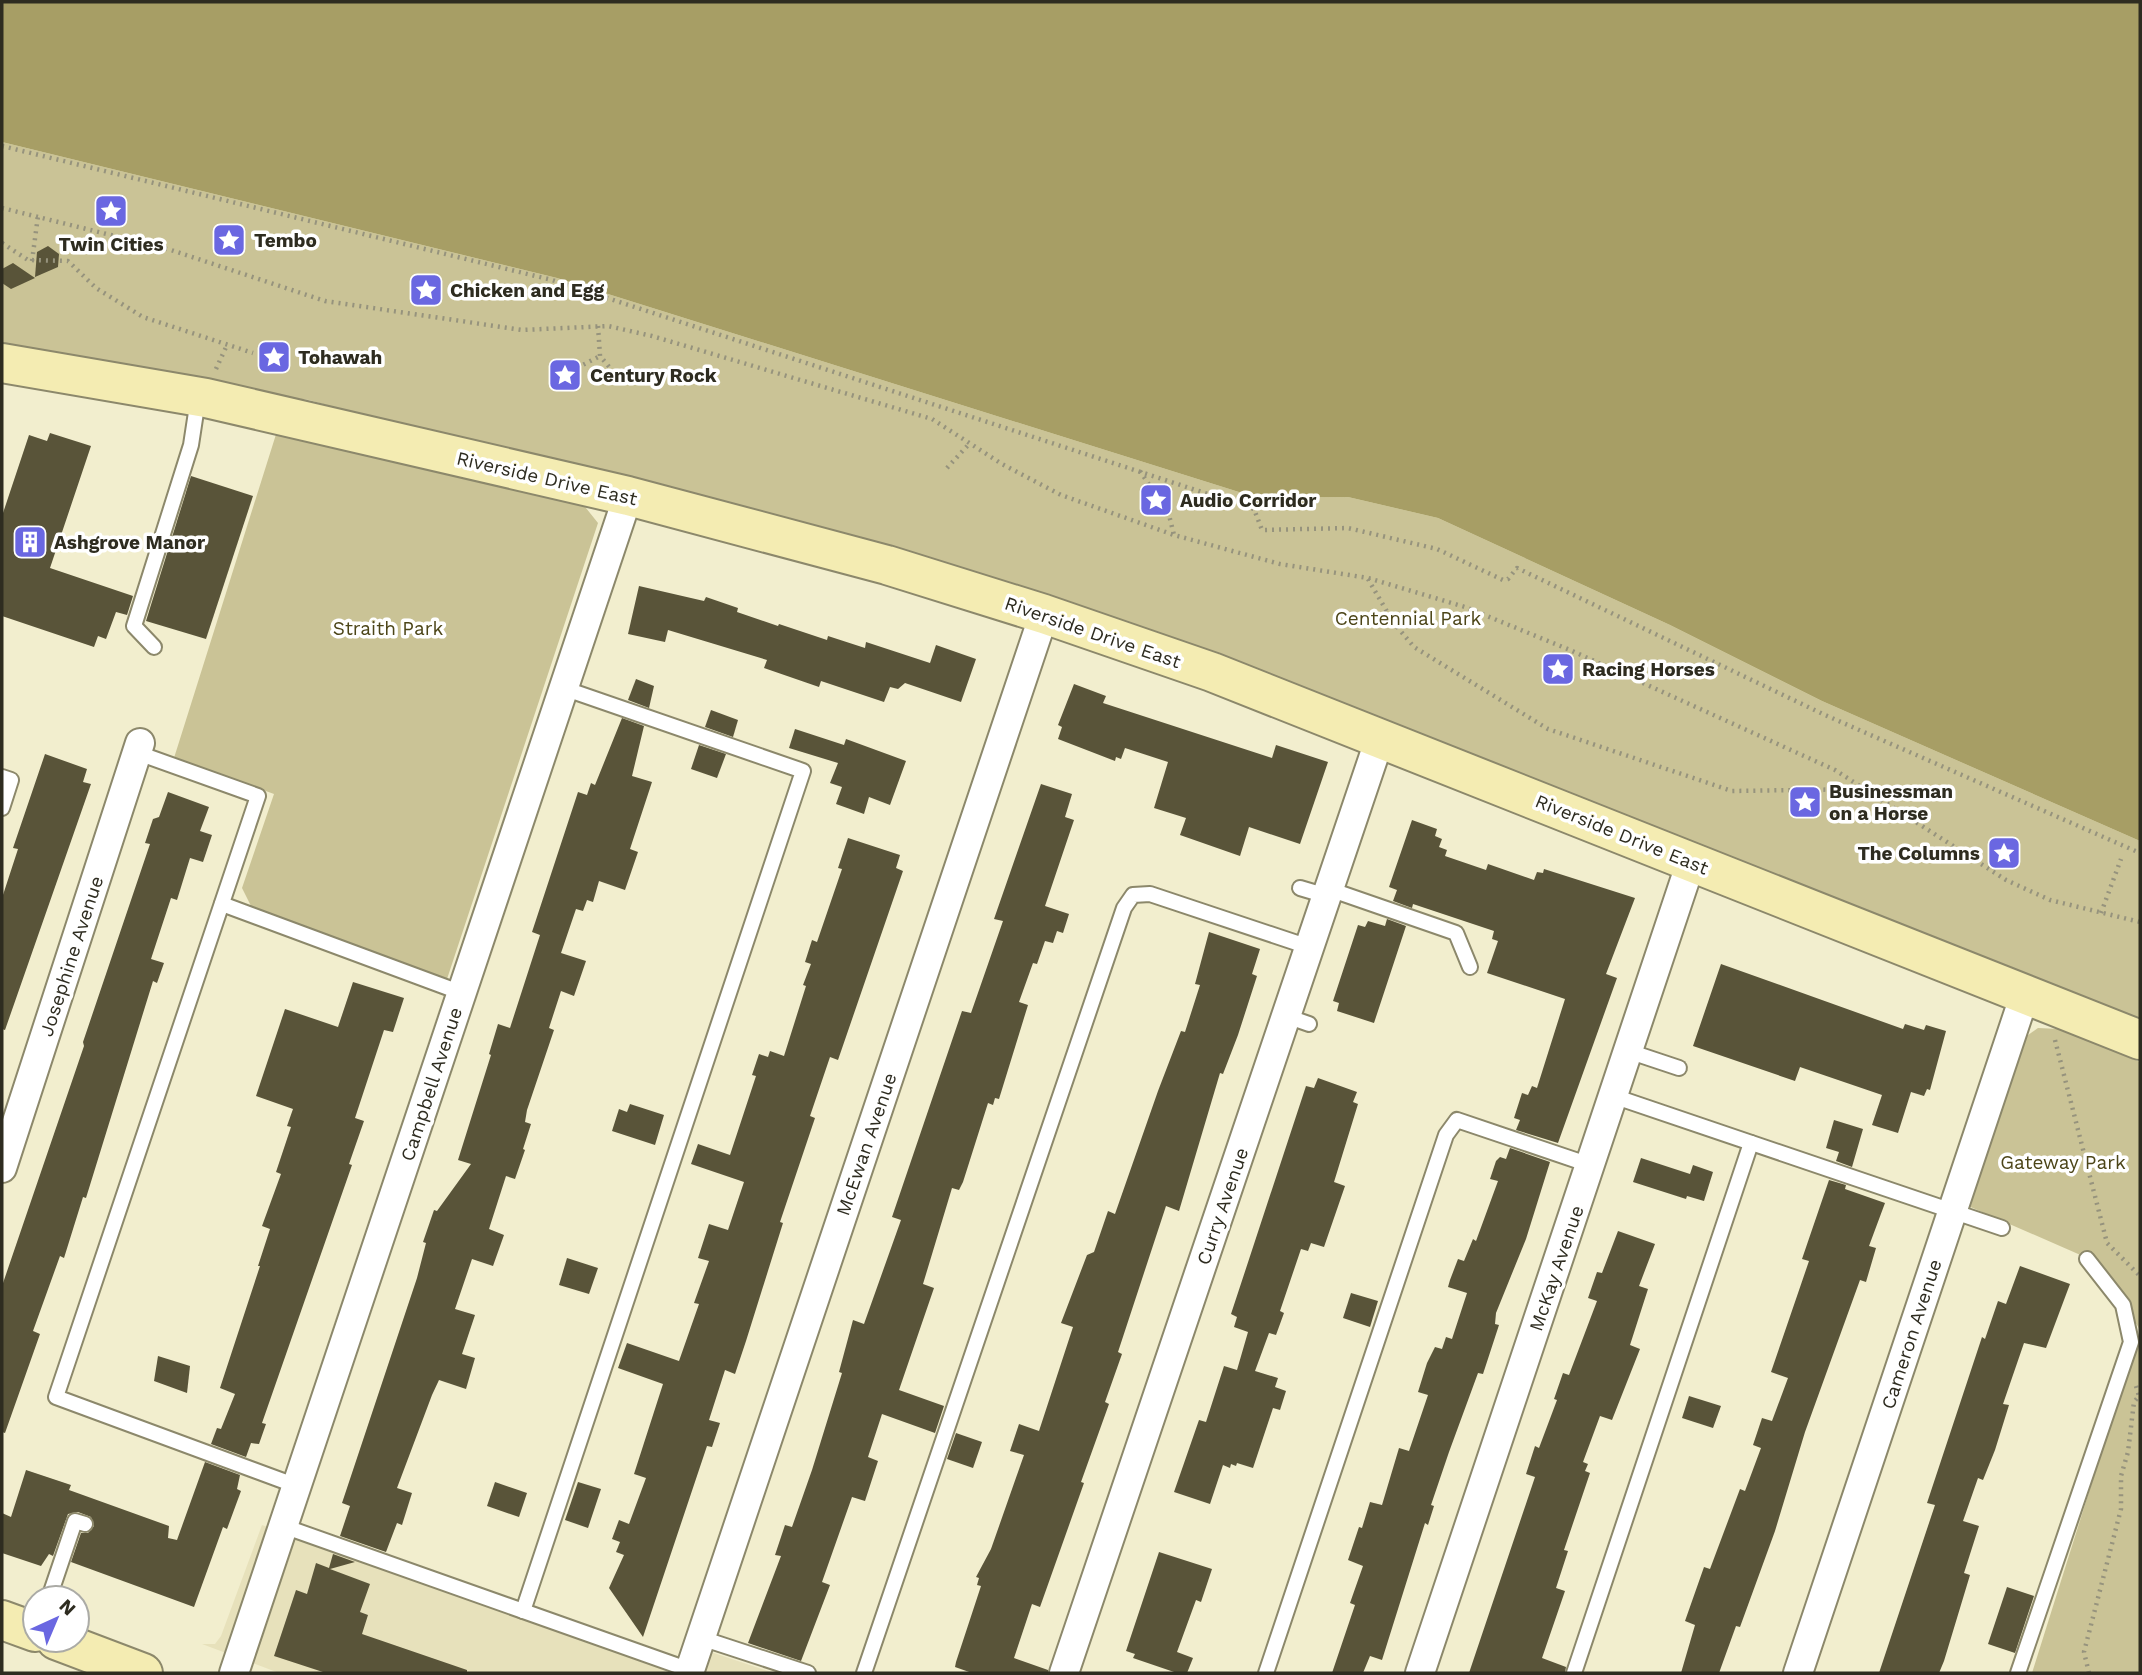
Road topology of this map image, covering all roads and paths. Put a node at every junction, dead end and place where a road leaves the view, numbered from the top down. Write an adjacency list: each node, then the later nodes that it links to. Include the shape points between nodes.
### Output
1 (2, 146): 16 (path, via 552,280)
2 (2, 208): 3 (path)
3 (38, 216): 5 (path); 6 (path, via 171,250 324,301 522,330)
4 (2, 243): 5 (path)
5 (32, 261): 7 (path, via 68,261 96,288 143,317)
6 (598, 326): 9 (path); 14 (path, via 652,336 932,419)
7 (227, 345): 8 (path); 13 (path)
8 (253, 353)
9 (600, 356): 11 (path); 12 (path)
10 (2, 363): 13 (main road, Riverside Drive East)
11 (571, 371)
12 (621, 381)
13 (205, 387): 17 (main road, Riverside Drive East); 21 (lane, via 134,626)
14 (970, 443): 15 (path); 18 (path, via 1061,495)
15 (947, 468)
16 (1140, 471): 18 (path, via 1169,515); 28 (path, via 1254,509 1262,530 1348,528 1437,549 1503,580 1517,568 1825,715)
17 (628, 496): 20 (main road, Riverside Drive East, via 887,565); 22 (street, Campbell Avenue)
18 (1174, 535): 19 (path, via 1280,564)
19 (1368, 579): 26 (path, via 1465,607 1570,650 1791,748); 26 (path, via 1414,647 1548,729 1732,791)
20 (1044, 614): 23 (main road, Riverside Drive East, via 1212,672); 59 (street, McEwan Avenue)
21 (154, 647)
22 (564, 688): 37 (street, Campbell Avenue); 56 (lane, via 803,771)
23 (1380, 738): 30 (main road, Riverside Drive East); 31 (street, Curry Avenue)
24 (139, 741): 32 (lane, via 258,796); 46 (street, Josephine Avenue)
25 (2, 777): 27 (lane, via 11,780)
26 (1868, 789): 33 (path, via 2006,880 2050,900)
27 (2, 808)
28 (2140, 853)
29 (2121, 859): 33 (path)
30 (1691, 862): 38 (main road, Riverside Drive East); 41 (street, McKay Avenue)
31 (1319, 891): 35 (street, Curry Avenue); 36 (lane, via 1457,933)
32 (222, 904): 37 (lane); 52 (lane, via 55,1397)
33 (2101, 913): 34 (path)
34 (2140, 922)
35 (1309, 947): 65 (lane, via 1150,894 1133,895 1124,908); 66 (street, Curry Avenue, via 1298,1020)
36 (1470, 967)
37 (462, 993): 52 (street, Campbell Avenue)
38 (2025, 995): 40 (main road, Riverside Drive East); 47 (street, Cameron Avenue)
39 (2054, 1036): 50 (path, via 2107,1243)
40 (2140, 1040)
41 (1628, 1051): 42 (lane); 43 (street, McKay Avenue)
42 (1679, 1068)
43 (1613, 1097): 44 (lane); 45 (street, McKay Avenue)
44 (1751, 1143): 47 (lane); 69 (lane)
45 (1590, 1165): 67 (lane, via 1457,1120 1446,1135); 68 (street, McKay Avenue)
46 (2, 1168)
47 (1953, 1210): 48 (lane); 70 (street, Cameron Avenue)
48 (2002, 1228)
49 (2087, 1259): 51 (lane, via 2123,1306 2131,1342)
50 (2140, 1276)
51 (2128, 1351): 71 (lane); 72 (path, via 2129,1371 2139,1396 2134,1402 2121,1476 2121,1509 2084,1652)
52 (297, 1486): 54 (street, Campbell Avenue)
53 (85, 1524): 55 (lane, via 75,1521)
54 (283, 1526): 56 (lane); 63 (street, Campbell Avenue)
55 (54, 1584)
56 (523, 1611): 61 (lane)
57 (2, 1620): 58 (main road)
58 (21, 1627)
59 (701, 1638): 61 (street, McEwan Avenue); 64 (lane)
60 (91, 1653): 62 (main road)
61 (690, 1671)
62 (143, 1673)
63 (234, 1673)
64 (808, 1673)
65 (864, 1673)
66 (1064, 1673)
67 (1266, 1673)
68 (1420, 1673)
69 (1574, 1673)
70 (1798, 1673)
71 (2018, 1673)
72 (2089, 1673)

